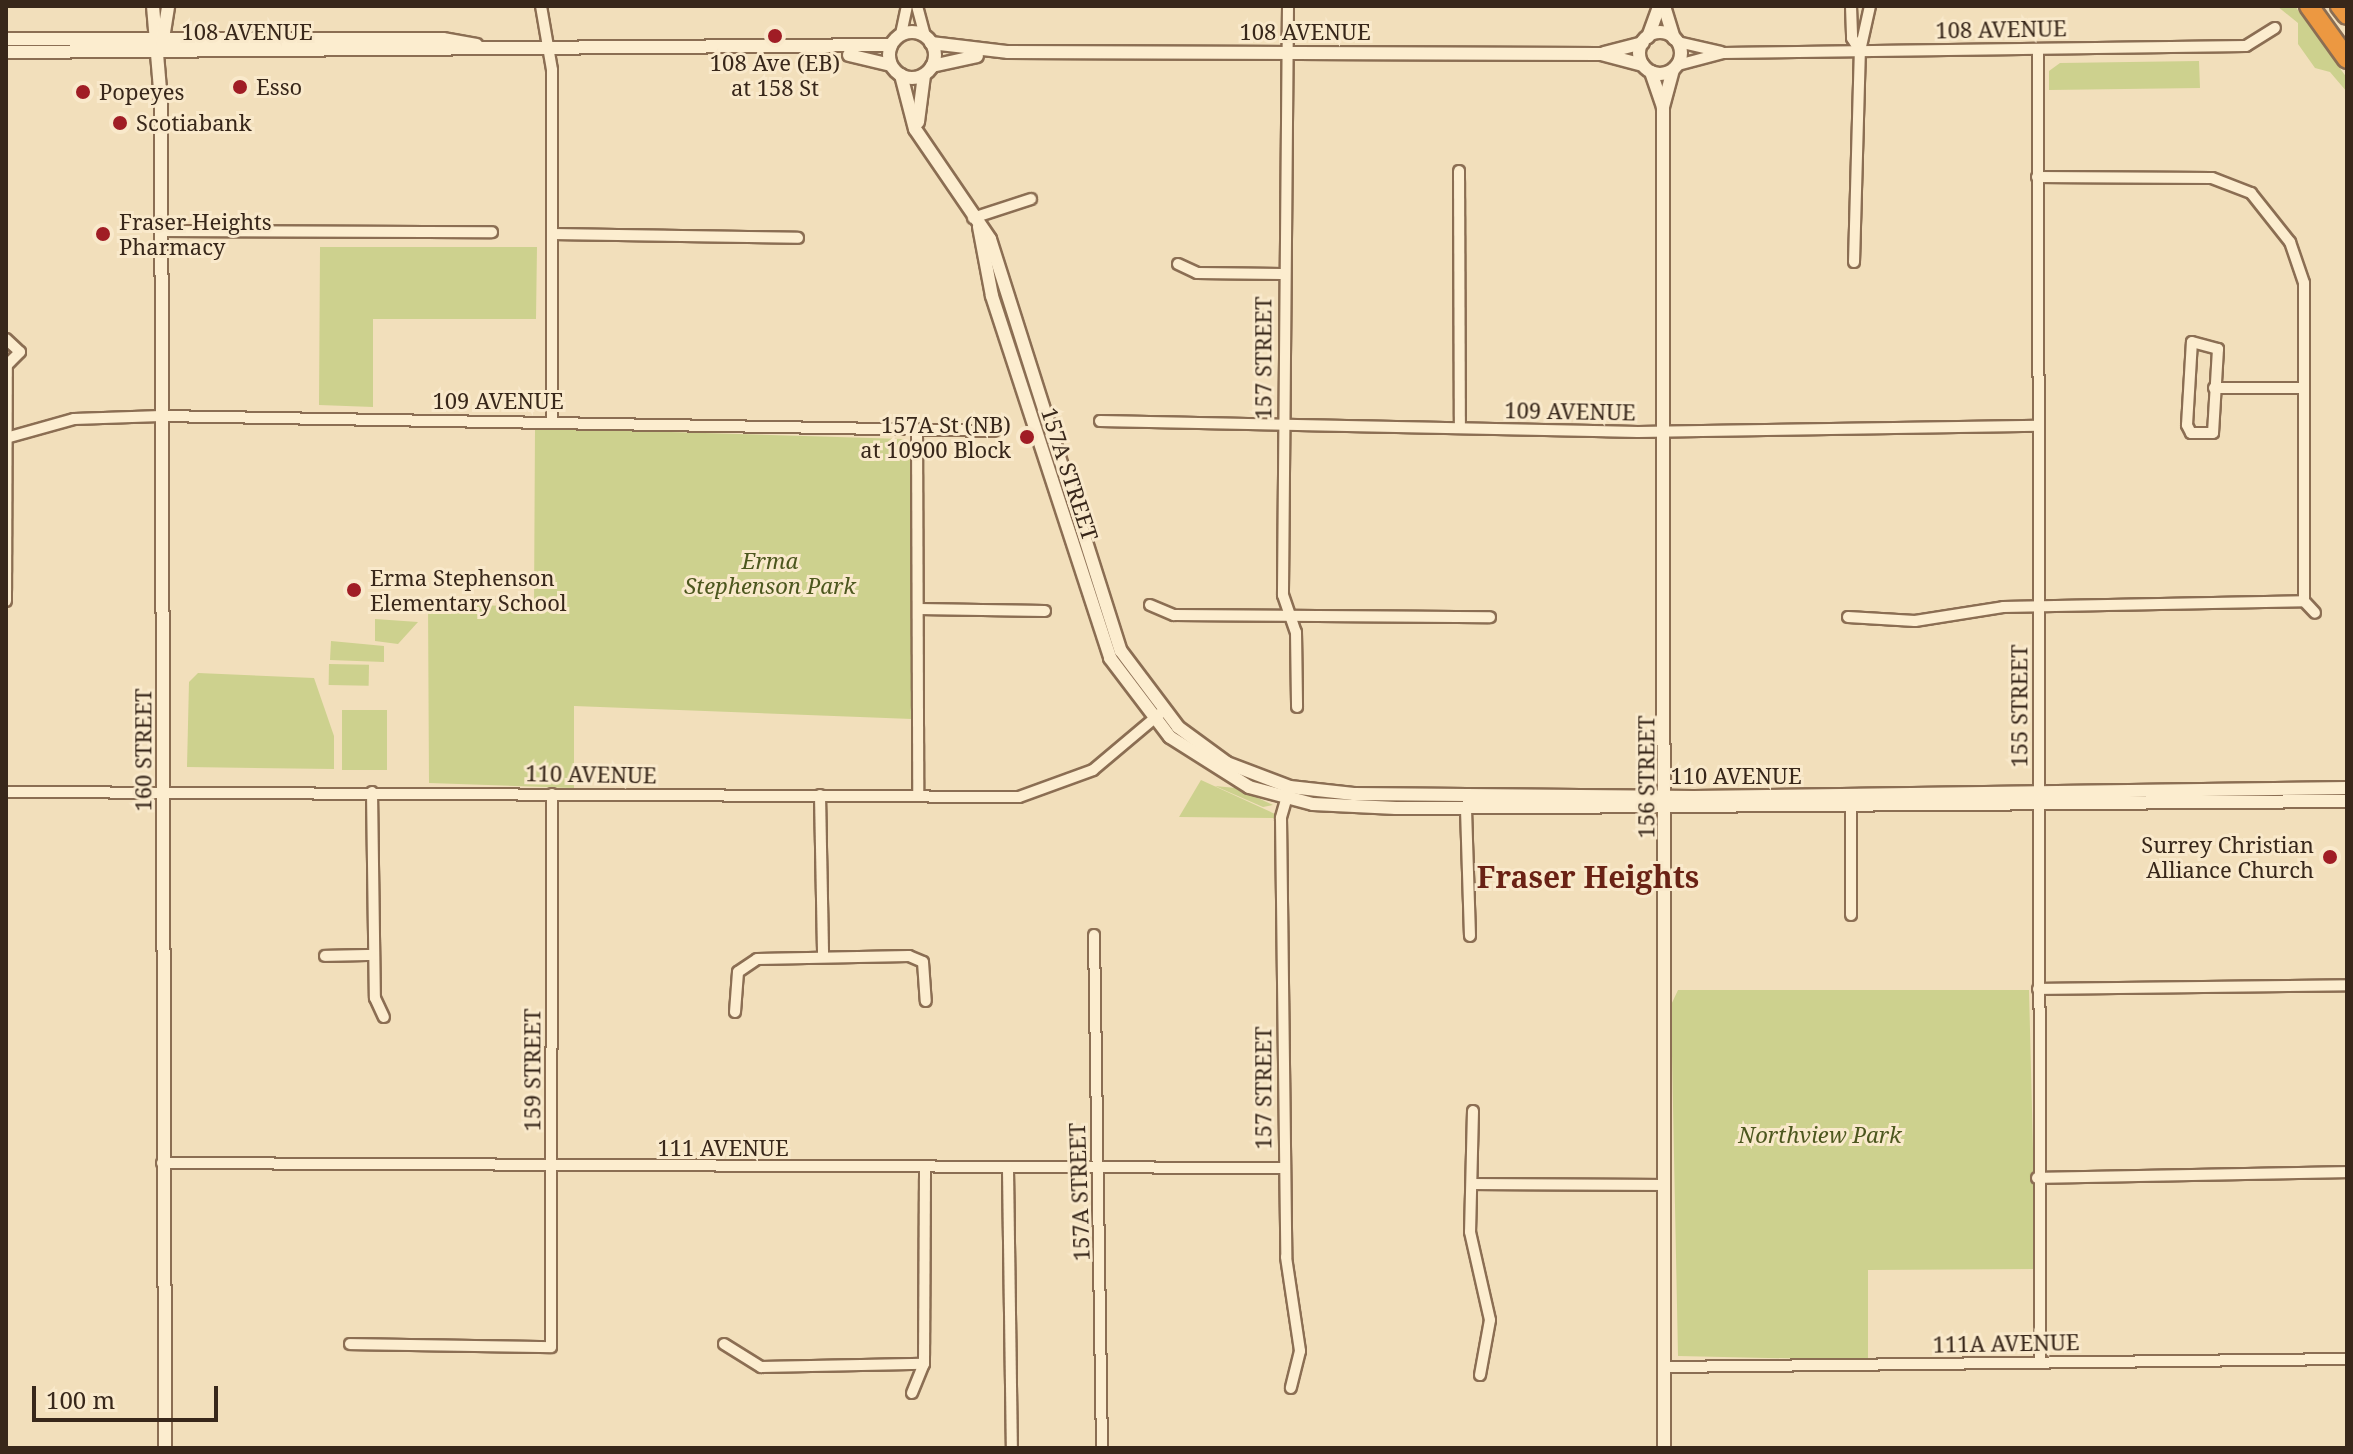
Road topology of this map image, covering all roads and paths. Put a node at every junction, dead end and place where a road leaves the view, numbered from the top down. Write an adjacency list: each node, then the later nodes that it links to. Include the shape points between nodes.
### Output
1 (153, 6): 15 (street, 160 STREET)
2 (168, 6): 15 (street, 160 STREET)
3 (541, 6): 22 (street)
4 (907, 6): 14 (street)
5 (917, 6): 17 (street)
6 (1288, 6): 29 (street, 157 STREET)
7 (1662, 6): 18 (street); 19 (street)
8 (1851, 6): 25 (street, via 1852,38)
9 (1870, 6): 25 (street)
10 (2309, 6): 32 (highway)
11 (2340, 6): 12 (highway)
12 (2347, 15)
13 (2275, 28): 23 (street, 108 AVENUE, via 2246,46)
14 (901, 34): 17 (street); 20 (street)
15 (160, 38): 16 (street, 108 AVENUE); 21 (street, 108 AVENUE, via 443,39); 27 (street, 160 STREET)
16 (6, 39)
17 (928, 39): 28 (street, 108 AVENUE); 36 (street)
18 (1645, 40): 19 (street, 108 AVENUE); 31 (street, 108 AVENUE); 35 (street, 156 STREET)
19 (1676, 40): 30 (street, 108 AVENUE); 34 (street, 156 STREET)
20 (891, 45): 24 (street, 108 AVENUE); 33 (street)
21 (487, 47): 22 (street, 108 AVENUE); 27 (street, 108 AVENUE)
22 (547, 48): 24 (street, 108 AVENUE); 46 (street)
23 (2038, 49): 25 (street, 108 AVENUE); 41 (street, 155 STREET)
24 (822, 51): 33 (street, 108 AVENUE)
25 (1860, 51): 30 (street, 108 AVENUE); 48 (street)
26 (6, 52): 27 (street, 108 AVENUE)
27 (160, 52): 44 (street, 160 STREET)
28 (1008, 52): 29 (street, 108 AVENUE); 36 (street, 108 AVENUE)
29 (1288, 52): 31 (street, 108 AVENUE); 50 (street, 157 STREET)
30 (1723, 53): 34 (street, 108 AVENUE)
31 (1601, 54): 35 (street, 108 AVENUE)
32 (2347, 59)
33 (891, 65): 37 (street)
34 (1676, 67): 35 (street, 108 AVENUE); 38 (street, 156 STREET)
35 (1647, 68): 38 (street, 156 STREET)
36 (928, 70): 37 (street); 39 (street, 157A STREET, via 917,114)
37 (901, 75): 39 (street, 157A STREET)
38 (1663, 107): 63 (street, 156 STREET)
39 (924, 142): 43 (street, 157A STREET)
40 (1459, 171): 60 (street)
41 (2037, 177): 54 (street, via 2212,178 2251,193 2290,242 2304,283); 59 (street, 155 STREET)
42 (1031, 199): 43 (street)
43 (976, 223): 76 (street, 157A STREET, via 992,296 1099,631)
44 (161, 231): 45 (street); 55 (street, 160 STREET)
45 (492, 232)
46 (552, 234): 47 (street); 56 (street)
47 (798, 238)
48 (1854, 262)
49 (1178, 264): 50 (street, via 1197,273)
50 (1282, 274): 58 (street, 157 STREET)
51 (6, 339): 52 (street, via 20,352)
52 (6, 366): 64 (street)
53 (2214, 388): 53 (street, via 2218,349 2192,342 2191,433 2213,433 2217,426); 54 (street)
54 (2304, 388): 66 (street)
55 (161, 416): 56 (street, 109 AVENUE); 64 (street, 109 AVENUE, via 74,419); 78 (street, 160 STREET)
56 (552, 420): 61 (street, 109 AVENUE)
57 (1100, 421): 58 (street, 109 AVENUE)
58 (1283, 424): 60 (street, 109 AVENUE); 72 (street, 157 STREET)
59 (2039, 426): 63 (street, 109 AVENUE); 68 (street, 155 STREET)
60 (1460, 428): 63 (street, 109 AVENUE)
61 (917, 429): 62 (street, 109 AVENUE); 69 (street)
62 (994, 431)
63 (1665, 432): 89 (street, 156 STREET)
64 (7, 438): 65 (street)
65 (6, 601)
66 (2304, 601): 68 (street); 71 (street)
67 (1150, 605): 72 (street, via 1174,615)
68 (2038, 606): 74 (street, via 1927,620); 81 (street, 155 STREET)
69 (919, 609): 70 (street); 86 (street)
70 (1045, 611)
71 (2315, 613)
72 (1287, 615): 73 (street); 75 (street, 157 STREET, via 1296,632)
73 (1490, 617)
74 (1848, 617)
75 (1297, 707)
76 (1158, 715): 82 (street, 110 AVENUE, via 1216,771); 86 (street, 110 AVENUE, via 1063,785 1019,797)
77 (2347, 788): 81 (street, 110 AVENUE)
78 (163, 791): 79 (street, 110 AVENUE); 80 (street, 110 AVENUE); 105 (street, 160 STREET)
79 (6, 792)
80 (372, 792): 83 (street, 110 AVENUE); 96 (street)
81 (2038, 792): 85 (street, 110 AVENUE); 90 (street, 155 STREET)
82 (1288, 793): 87 (street, 110 AVENUE); 91 (street, 110 AVENUE); 107 (street, 157 STREET)
83 (552, 794): 84 (street, 110 AVENUE); 106 (street, 159 STREET)
84 (820, 795): 86 (street, 110 AVENUE); 98 (street)
85 (1851, 795): 89 (street, 110 AVENUE); 92 (street)
86 (918, 796)
87 (1546, 796): 89 (street, 110 AVENUE); 91 (street)
88 (2347, 801): 90 (street, 110 AVENUE)
89 (1666, 804): 91 (street, 110 AVENUE); 92 (street, 110 AVENUE); 114 (street, 156 STREET)
90 (2038, 806): 92 (street, 110 AVENUE); 100 (street, 155 STREET)
91 (1466, 809): 95 (street)
92 (1851, 809): 93 (street)
93 (1851, 915)
94 (1094, 935): 110 (street, 157A STREET)
95 (1470, 936)
96 (374, 955): 97 (street); 103 (street, via 375,998)
97 (325, 956)
98 (823, 957): 101 (street, via 923,962); 102 (street, via 747,962 738,972)
99 (2347, 985): 100 (street)
100 (2038, 989): 112 (street, 155 STREET)
101 (926, 1001)
102 (735, 1012)
103 (384, 1017)
104 (1473, 1111): 113 (street)
105 (162, 1163): 106 (street, 111 AVENUE); 124 (street, 160 STREET)
106 (552, 1167): 108 (street, 111 AVENUE); 115 (street, 159 STREET, via 551,1347)
107 (1284, 1168): 110 (street, 111 AVENUE); 122 (street, 157 STREET, via 1286,1257 1300,1351)
108 (925, 1170): 109 (street, 111 AVENUE); 119 (street)
109 (1008, 1170): 110 (street, 111 AVENUE); 125 (street)
110 (1100, 1170): 126 (street, 157A STREET)
111 (2347, 1172): 112 (street)
112 (2037, 1178): 118 (street, 155 STREET)
113 (1473, 1184): 114 (street); 121 (street, via 1471,1244 1490,1320)
114 (1662, 1185): 120 (street, 156 STREET)
115 (350, 1344)
116 (724, 1344): 119 (street, via 761,1367)
117 (2347, 1359): 118 (street, 111A AVENUE)
118 (2040, 1363): 120 (street, 111A AVENUE)
119 (924, 1364): 123 (street)
120 (1665, 1367): 127 (street, 156 STREET)
121 (1480, 1375)
122 (1291, 1388)
123 (912, 1393)
124 (165, 1448)
125 (1012, 1448)
126 (1102, 1448)
127 (1664, 1448)

